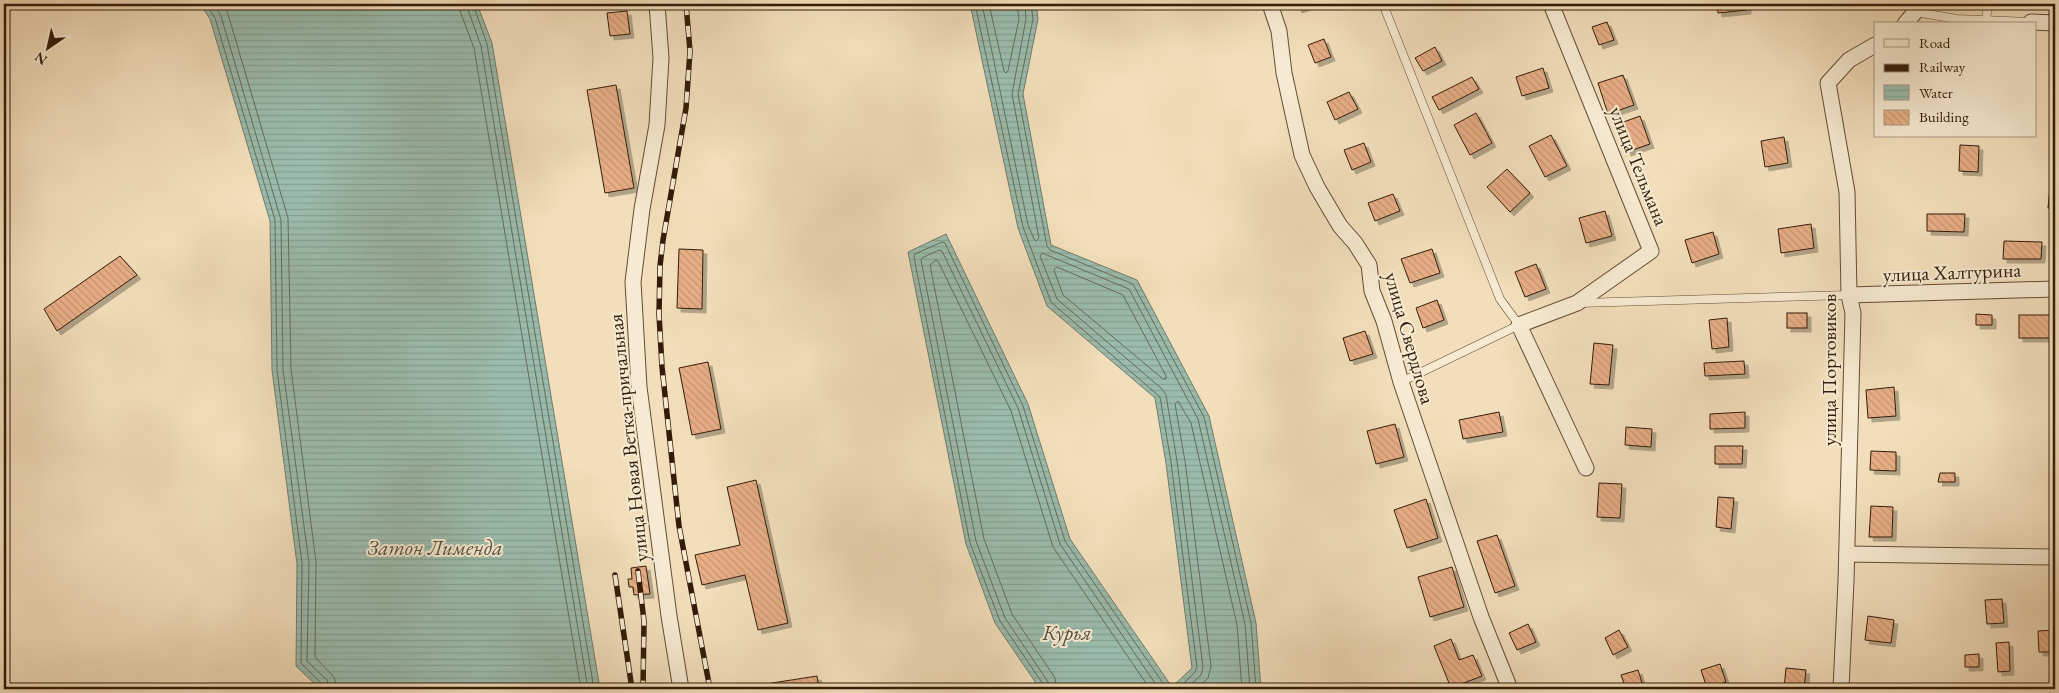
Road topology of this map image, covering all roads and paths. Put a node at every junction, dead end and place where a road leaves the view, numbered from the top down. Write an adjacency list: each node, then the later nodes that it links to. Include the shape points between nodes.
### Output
1 (657, 4): 20 (street, улица Новая Ветка-причальная, via 661,58 657,125 633,282 639,387)
2 (1270, 4): 16 (street, улица Свердлова, via 1279,31 1284,72 1302,155 1340,226 1369,266 1372,291 1384,321)
3 (1383, 4): 15 (lane, via 1500,299)
4 (1551, 4): 14 (street, улица Тельмана, via 1651,251)
5 (1988, 4): 7 (lane)
6 (1912, 13): 7 (lane)
7 (1986, 20): 8 (lane)
8 (2031, 22)
9 (2036, 22): 10 (street)
10 (2055, 23)
11 (1874, 46): 13 (street, улица Портовиков, via 1849,60 1828,84 1847,192)
12 (2055, 290): 13 (street, улица Халтурина)
13 (1849, 295): 14 (lane); 18 (street, улица Портовиков, via 1853,313)
14 (1577, 303): 15 (street, улица Тельмана)
15 (1519, 325): 16 (lane); 17 (street)
16 (1400, 382): 21 (street, улица Свердлова, via 1478,608)
17 (1586, 468)
18 (1847, 554): 19 (street); 22 (street, улица Портовиков)
19 (2055, 557)
20 (681, 689)
21 (1510, 689)
22 (1841, 689)

